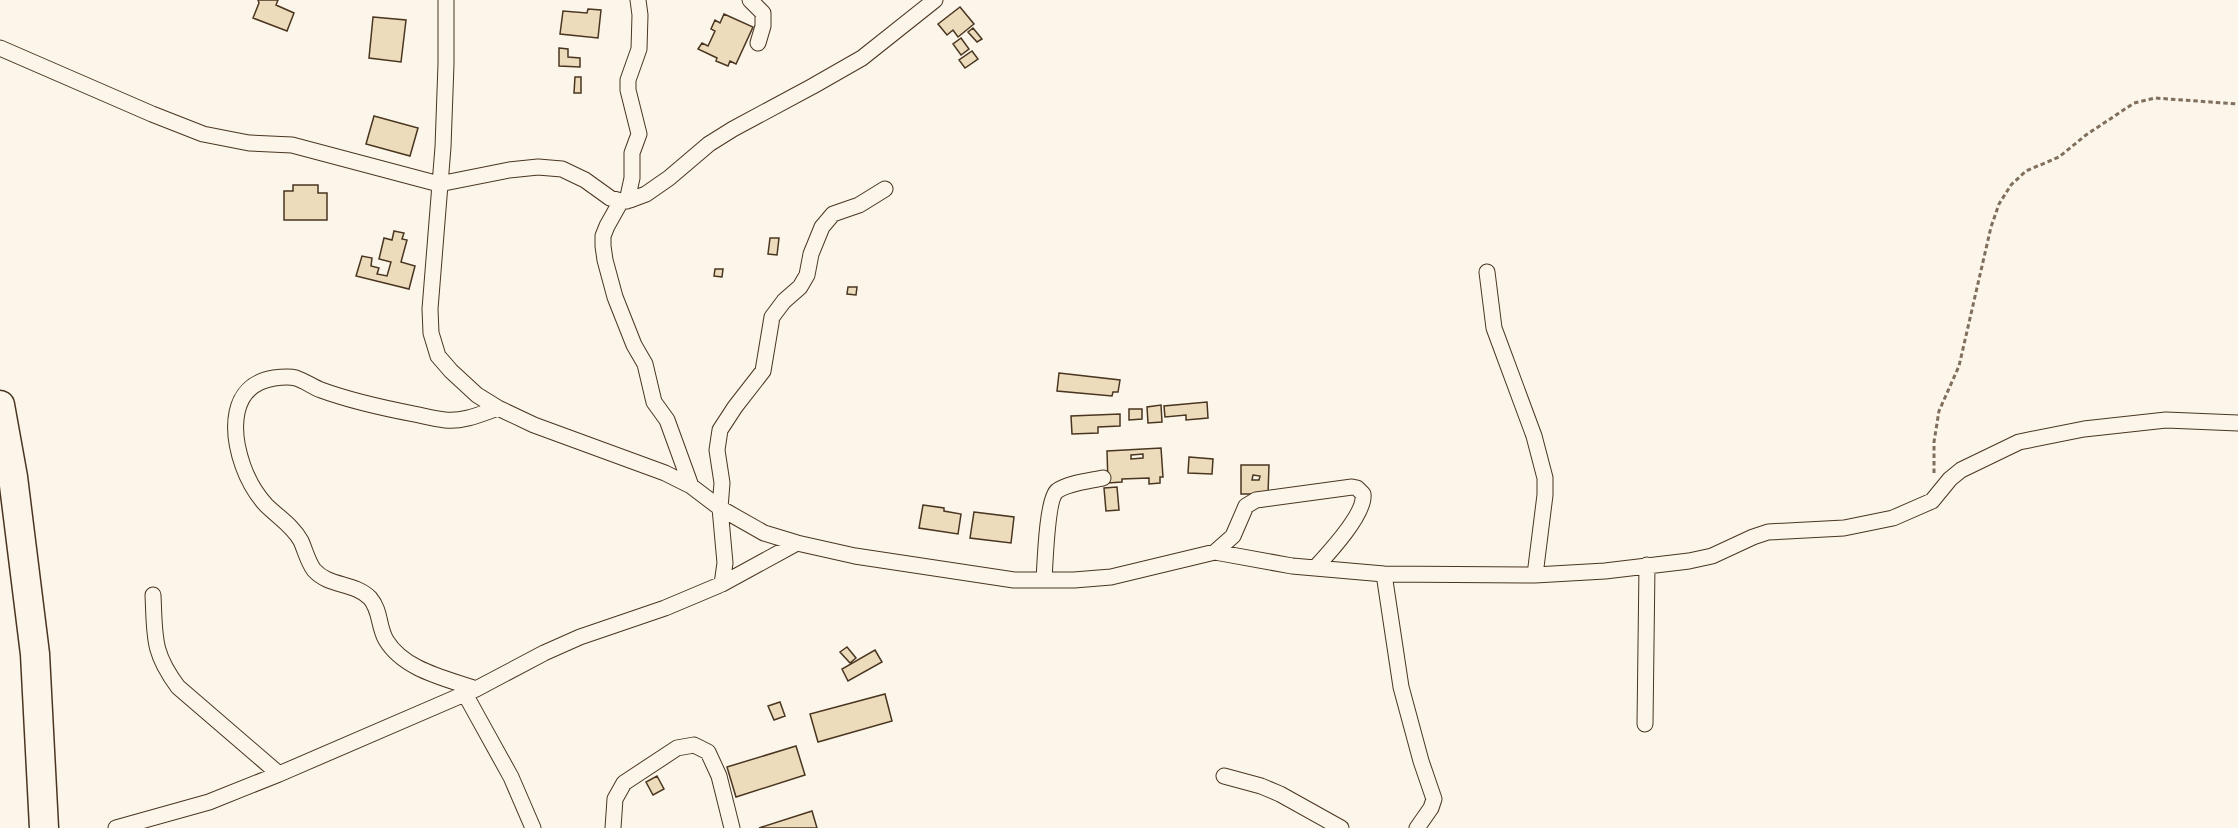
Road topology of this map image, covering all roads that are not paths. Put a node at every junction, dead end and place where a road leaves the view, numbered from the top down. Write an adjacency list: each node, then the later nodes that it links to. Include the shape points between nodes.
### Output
1 (446, 0): 7 (street)
2 (638, 0): 9 (street, via 639,49 628,90 639,134)
3 (750, 0): 5 (street, via 763,13)
4 (935, 0): 9 (street, via 862,58 733,129 646,194)
5 (758, 43)
6 (0, 48): 7 (street, via 203,134 249,143 292,145)
7 (439, 184): 9 (street, via 509,170 562,169 610,198); 12 (street, via 431,269 431,333 438,356 451,371)
8 (885, 189): 16 (street, via 859,205 833,214 822,226 801,287 772,317 763,371 720,430)
9 (624, 201): 15 (street, via 603,236 605,260 615,297 645,363 654,402 667,420)
10 (1487, 272): 22 (street, via 1494,328 1534,436 1545,478)
11 (0, 405): 30 (highway, via 35,654)
12 (498, 408): 15 (street); 26 (street, via 446,420 349,399 296,378 283,377 252,386 238,405 238,444 243,466 255,490 299,538 312,568 324,579 348,585 368,597 376,607 387,641 412,665)
13 (2238, 423): 19 (street, via 2166,420 2084,429 2019,442 1961,470 1932,501 1893,518 1844,528 1768,532 1712,556)
14 (1103, 478): 23 (street, via 1059,489 1053,495)
15 (691, 486): 16 (street)
16 (720, 508): 17 (street, via 764,533); 24 (street, via 725,563)
17 (797, 543): 23 (street, via 979,576); 24 (street)
18 (1215, 552): 20 (street); 20 (street, via 1233,536 1250,503 1262,498 1357,488 1364,494 1362,504 1340,541); 23 (street, via 1111,577)
19 (1647, 565): 22 (street); 27 (street)
20 (1315, 568): 21 (street)
21 (1384, 574): 22 (street); 36 (street, via 1401,687 1434,799)
22 (1535, 575)
23 (1044, 580)
24 (722, 584): 26 (street, via 580,637)
25 (153, 595): 28 (street, via 157,652 165,670 178,687)
26 (470, 692): 28 (street); 32 (street)
27 (1645, 724)
28 (279, 774): 31 (street, via 208,801)
29 (1224, 776): 35 (street, via 1280,794)
30 (44, 828)
31 (117, 828)
32 (533, 828)
33 (613, 828): 34 (street, via 615,799 624,783 677,748 694,745 708,752 719,776)
34 (732, 828)
35 (1341, 828)
36 (1417, 828)

